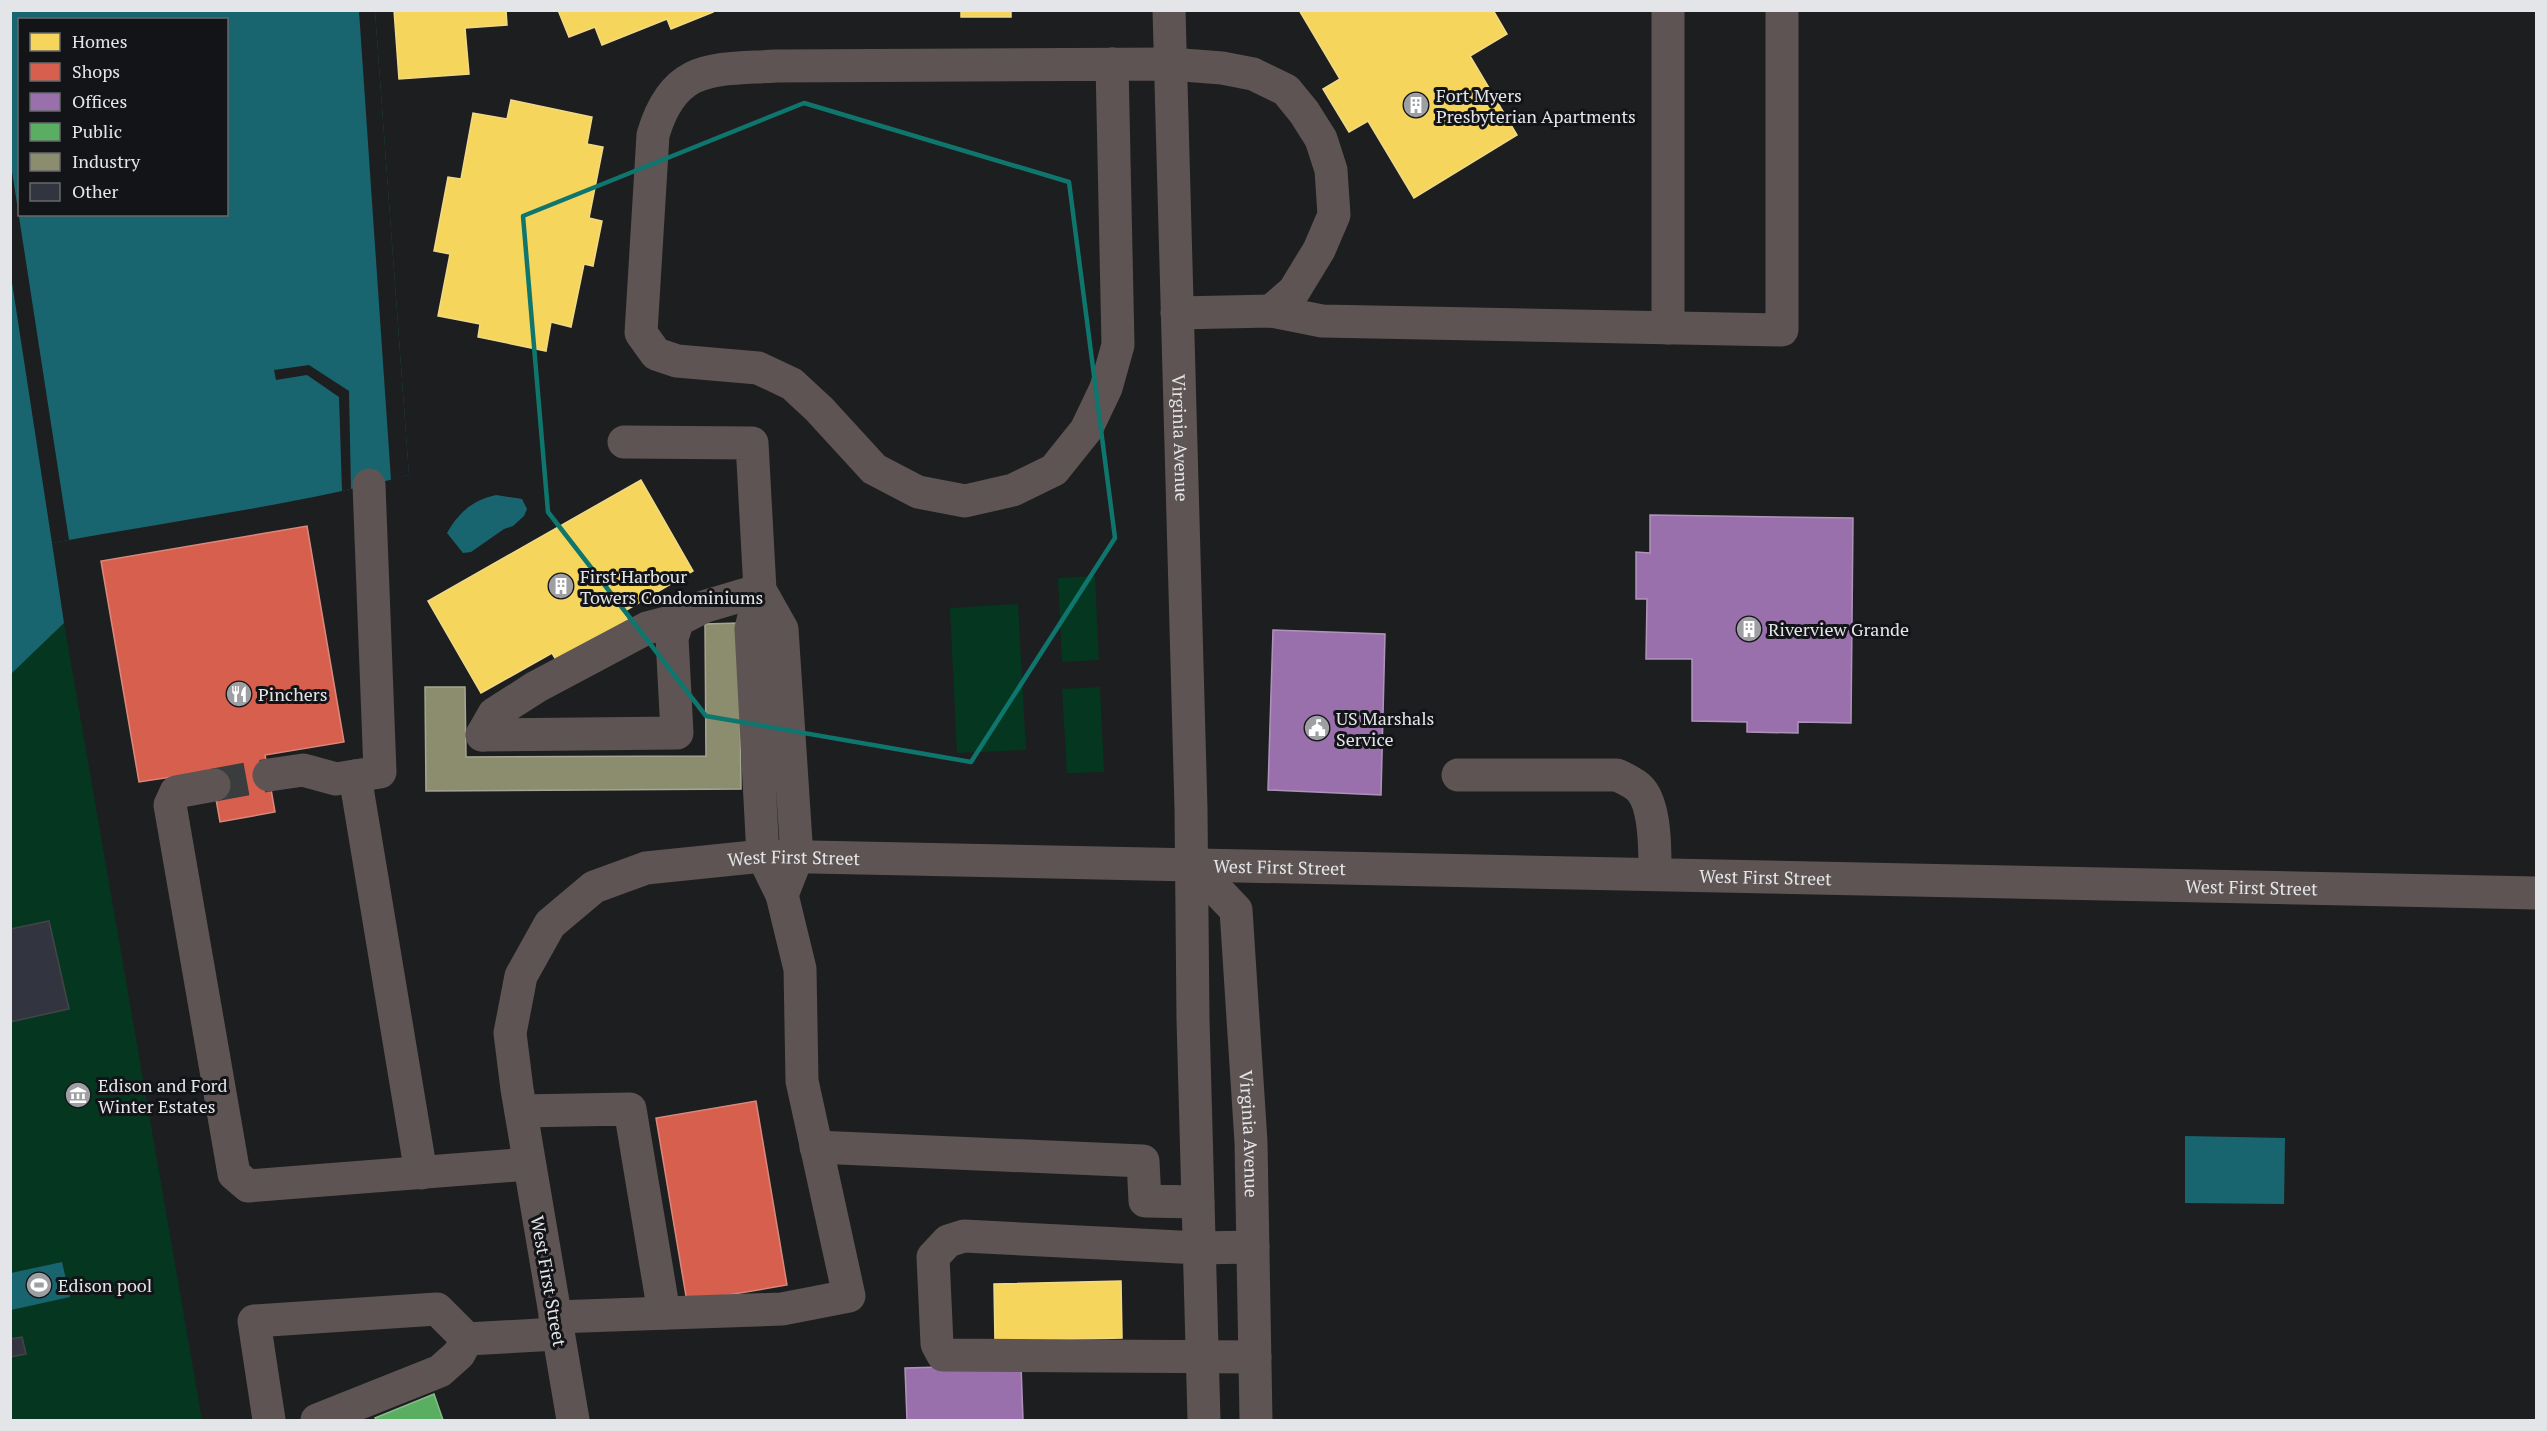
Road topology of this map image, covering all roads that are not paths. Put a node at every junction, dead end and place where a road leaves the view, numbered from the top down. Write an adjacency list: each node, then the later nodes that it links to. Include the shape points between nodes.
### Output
1 (1169, 10): 5 (street, Virginia Avenue)
2 (1668, 10): 8 (street)
3 (1782, 10): 8 (street, via 1782,330)
4 (1112, 64): 4 (street, via 776,66 697,73 678,86 659,113 652,135 641,333 656,354 676,361 758,368 792,384 874,470 918,492 965,501 1013,490 1054,470 1086,430 1106,388 1118,345); 5 (street)
5 (1170, 64): 6 (street, via 1253,74 1286,90 1321,139 1331,170 1334,215 1319,250 1294,291); 7 (street, Virginia Avenue)
6 (1271, 311): 7 (street); 8 (street, via 1322,321)
7 (1177, 313): 19 (street, Virginia Avenue)
8 (1668, 328)
9 (624, 442): 11 (street, via 752,443)
10 (369, 485): 15 (street, via 380,772)
11 (760, 590): 12 (street, via 703,607); 17 (street, via 751,629); 18 (street, via 782,629)
12 (678, 620): 12 (street, via 647,628 536,687 494,714 482,735 677,733 672,638)
13 (1458, 775): 20 (street, via 1624,778 1642,791 1651,818)
14 (269, 776): 15 (street, via 303,770 336,778)
15 (355, 776): 26 (street)
16 (214, 785): 26 (street, via 176,792 170,805 234,1174 248,1186)
17 (763, 856): 18 (street, West First Street); 22 (street); 23 (street, West First Street, via 646,868 594,887 550,924 521,976 510,1033)
18 (796, 857): 19 (street, West First Street); 22 (street)
19 (1192, 864): 20 (street, West First Street); 27 (street, Virginia Avenue); 28 (street, Virginia Avenue, via 1236,910 1251,1142)
20 (1655, 874): 21 (street, West First Street)
21 (2536, 893)
22 (782, 895): 24 (street, via 800,969 802,1081)
23 (521, 1111): 25 (street, West First Street); 30 (street, via 630,1109)
24 (816, 1147): 27 (street, via 1143,1161 1145,1201); 30 (street, via 849,1296 782,1309)
25 (530, 1164): 26 (street); 31 (street, West First Street)
26 (421, 1173)
27 (1198, 1202): 29 (street, Virginia Avenue)
28 (1252, 1247): 29 (street); 34 (street, Virginia Avenue)
29 (1199, 1248): 33 (street, Virginia Avenue); 33 (street, via 964,1236 948,1241 933,1257 937,1344 943,1355)
30 (664, 1313): 31 (street)
31 (556, 1325): 32 (street); 37 (street, West First Street)
32 (467, 1339): 35 (street, via 438,1309 254,1321); 36 (street, via 459,1354 440,1371)
33 (1202, 1355): 34 (street); 38 (street, Virginia Avenue)
34 (1255, 1357): 39 (street, Virginia Avenue)
35 (269, 1420)
36 (317, 1420)
37 (573, 1420)
38 (1204, 1420)
39 (1256, 1420)

